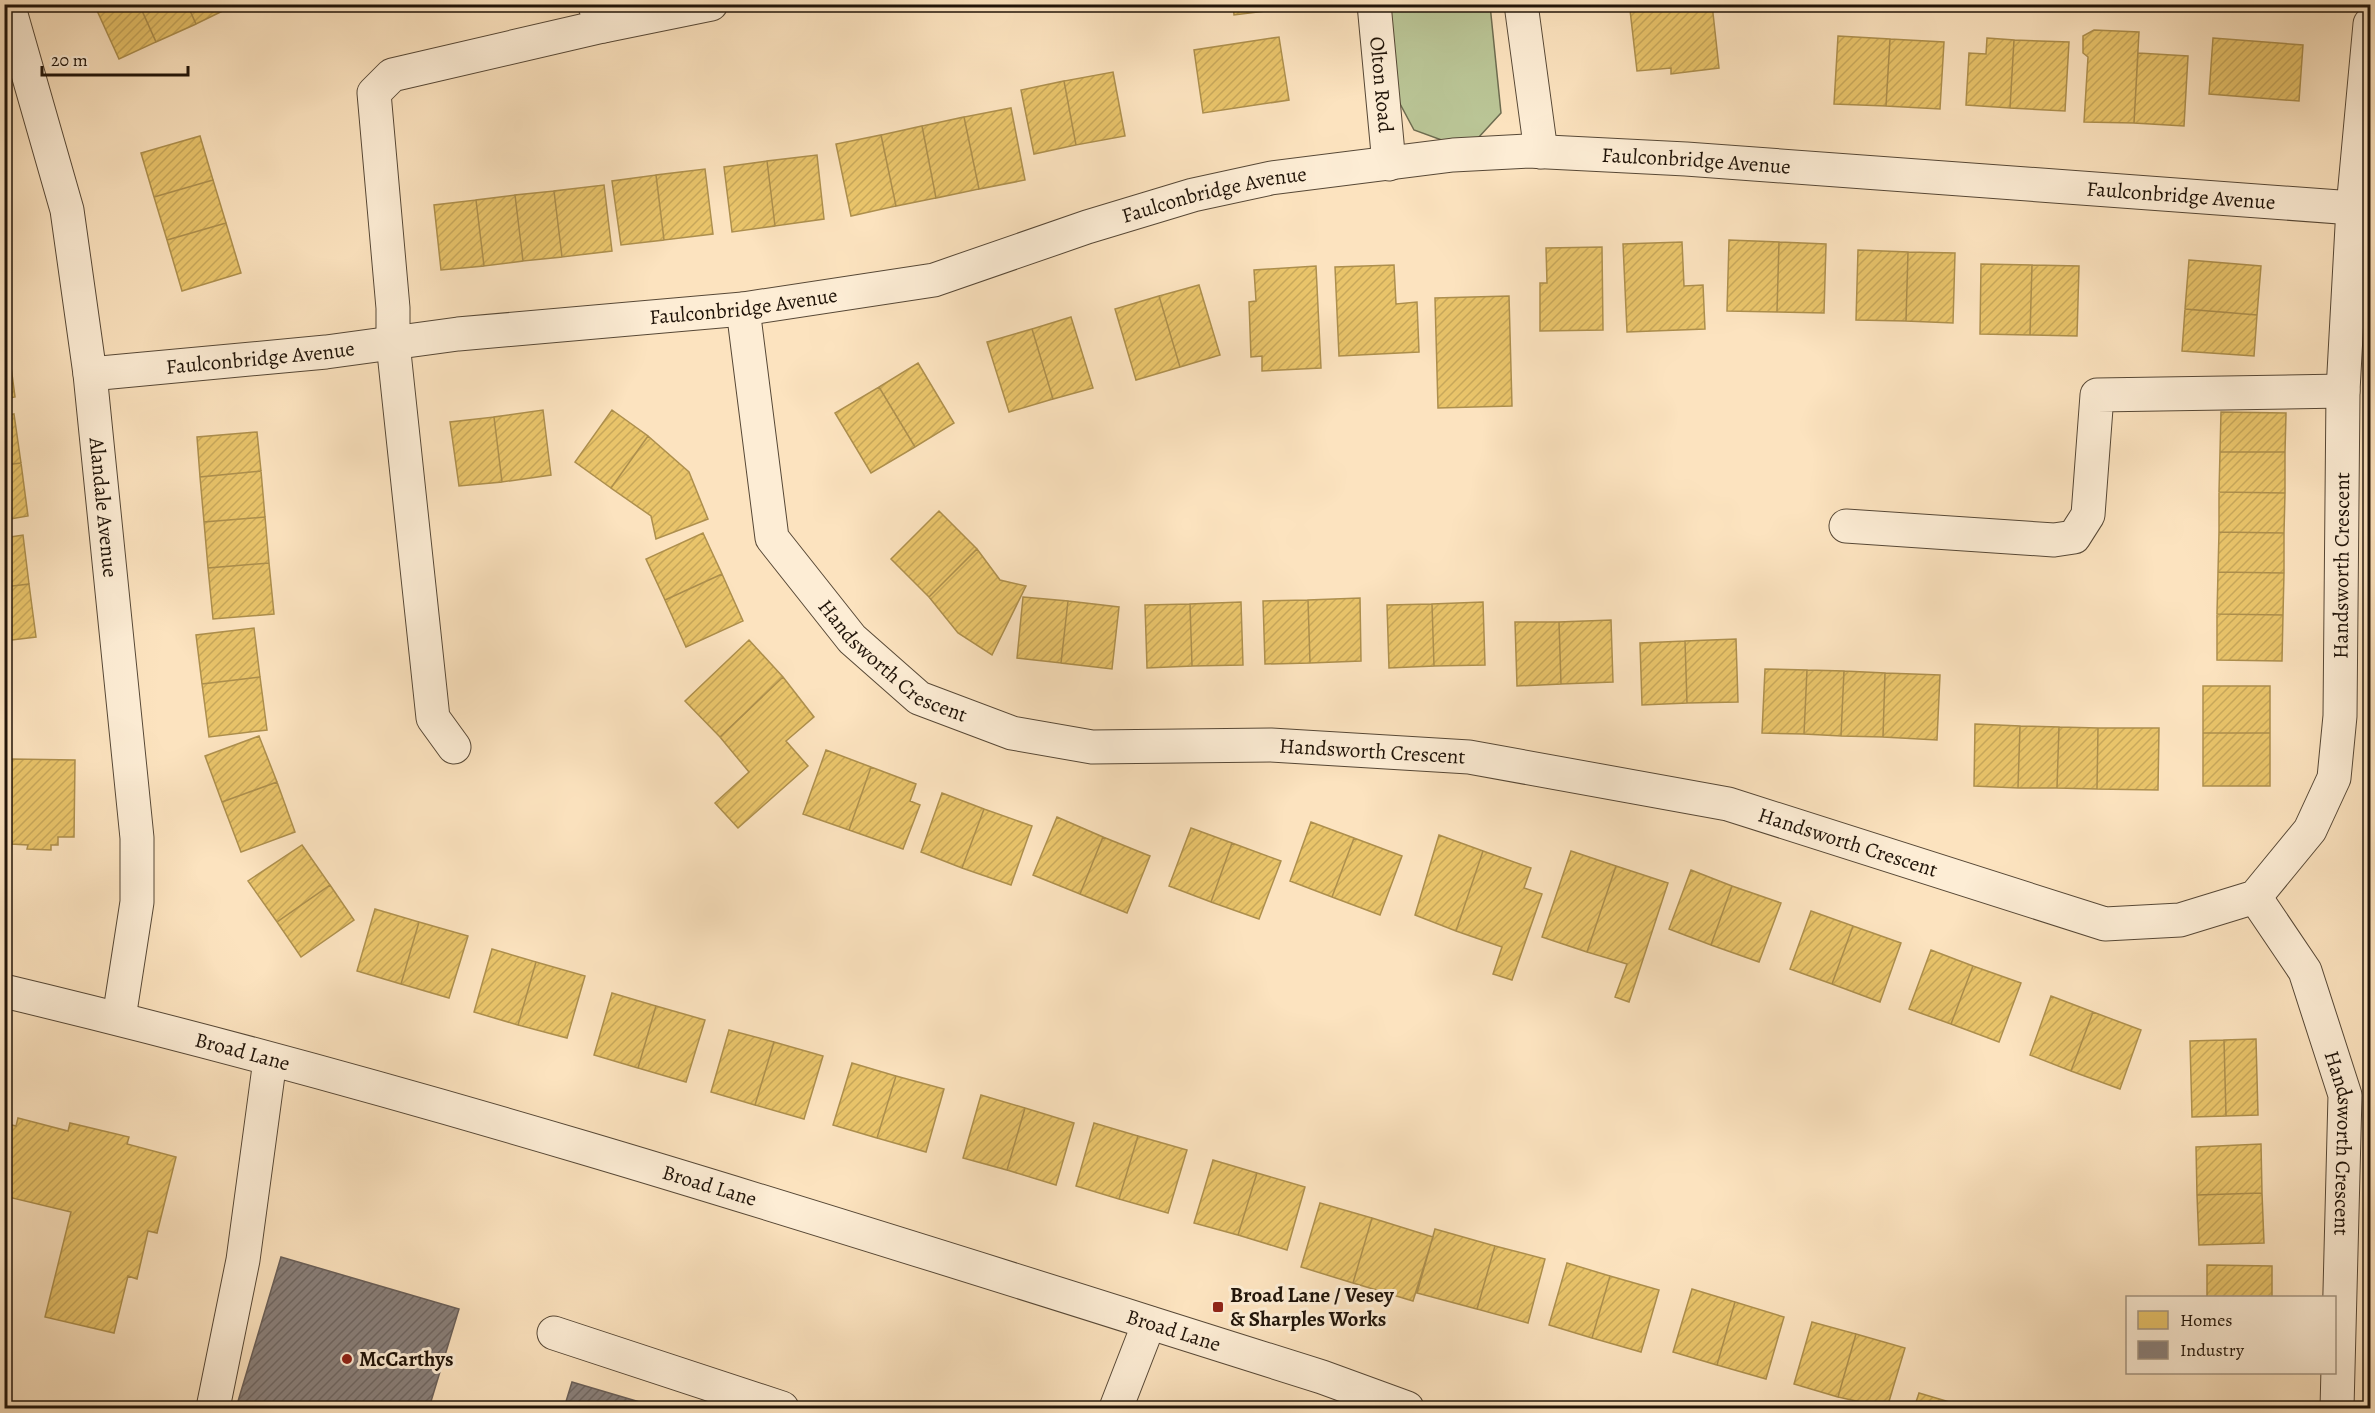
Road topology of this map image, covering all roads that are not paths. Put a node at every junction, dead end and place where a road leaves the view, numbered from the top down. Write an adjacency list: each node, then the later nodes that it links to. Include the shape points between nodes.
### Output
1 (8, 4): 12 (street, Alandale Avenue, via 67,210)
2 (711, 4): 5 (street)
3 (1374, 4): 8 (street, Olton Road)
4 (1521, 4): 7 (street)
5 (598, 15): 11 (street, via 392,75 374,93)
6 (2370, 24): 9 (street, Handsworth Crescent)
7 (1541, 152): 8 (street, Faulconbridge Avenue, via 1453,155); 9 (street, Faulconbridge Avenue)
8 (1389, 164): 10 (street, Faulconbridge Avenue, via 1271,178 1193,195 934,280)
9 (2353, 208): 13 (street, Handsworth Crescent)
10 (743, 309): 11 (street, Faulconbridge Avenue); 16 (street, Handsworth Crescent, via 772,538 852,639 919,698 1012,732 1092,747 1271,745 1469,757 1728,804 2105,924 2180,920)
11 (393, 343): 12 (street, Faulconbridge Avenue); 15 (street, via 433,718)
12 (90, 374): 18 (street, Alandale Avenue, via 137,838 137,903)
13 (2343, 391): 14 (street, via 2097,395 2088,515 2074,537 2054,540); 16 (street, Handsworth Crescent, via 2340,716 2334,778 2310,830)
14 (1846, 526)
15 (454, 747)
16 (2255, 897): 26 (street, Handsworth Crescent, via 2305,971 2345,1095)
17 (4, 991): 18 (street, Broad Lane)
18 (119, 1018): 19 (street, Broad Lane)
19 (270, 1060): 20 (street, Broad Lane, via 532,1133); 22 (street, via 243,1260)
20 (1149, 1323): 24 (street); 25 (street, Broad Lane)
21 (554, 1333): 23 (street)
22 (213, 1408)
23 (782, 1408)
24 (1116, 1408)
25 (1407, 1408)
26 (2337, 1408)

